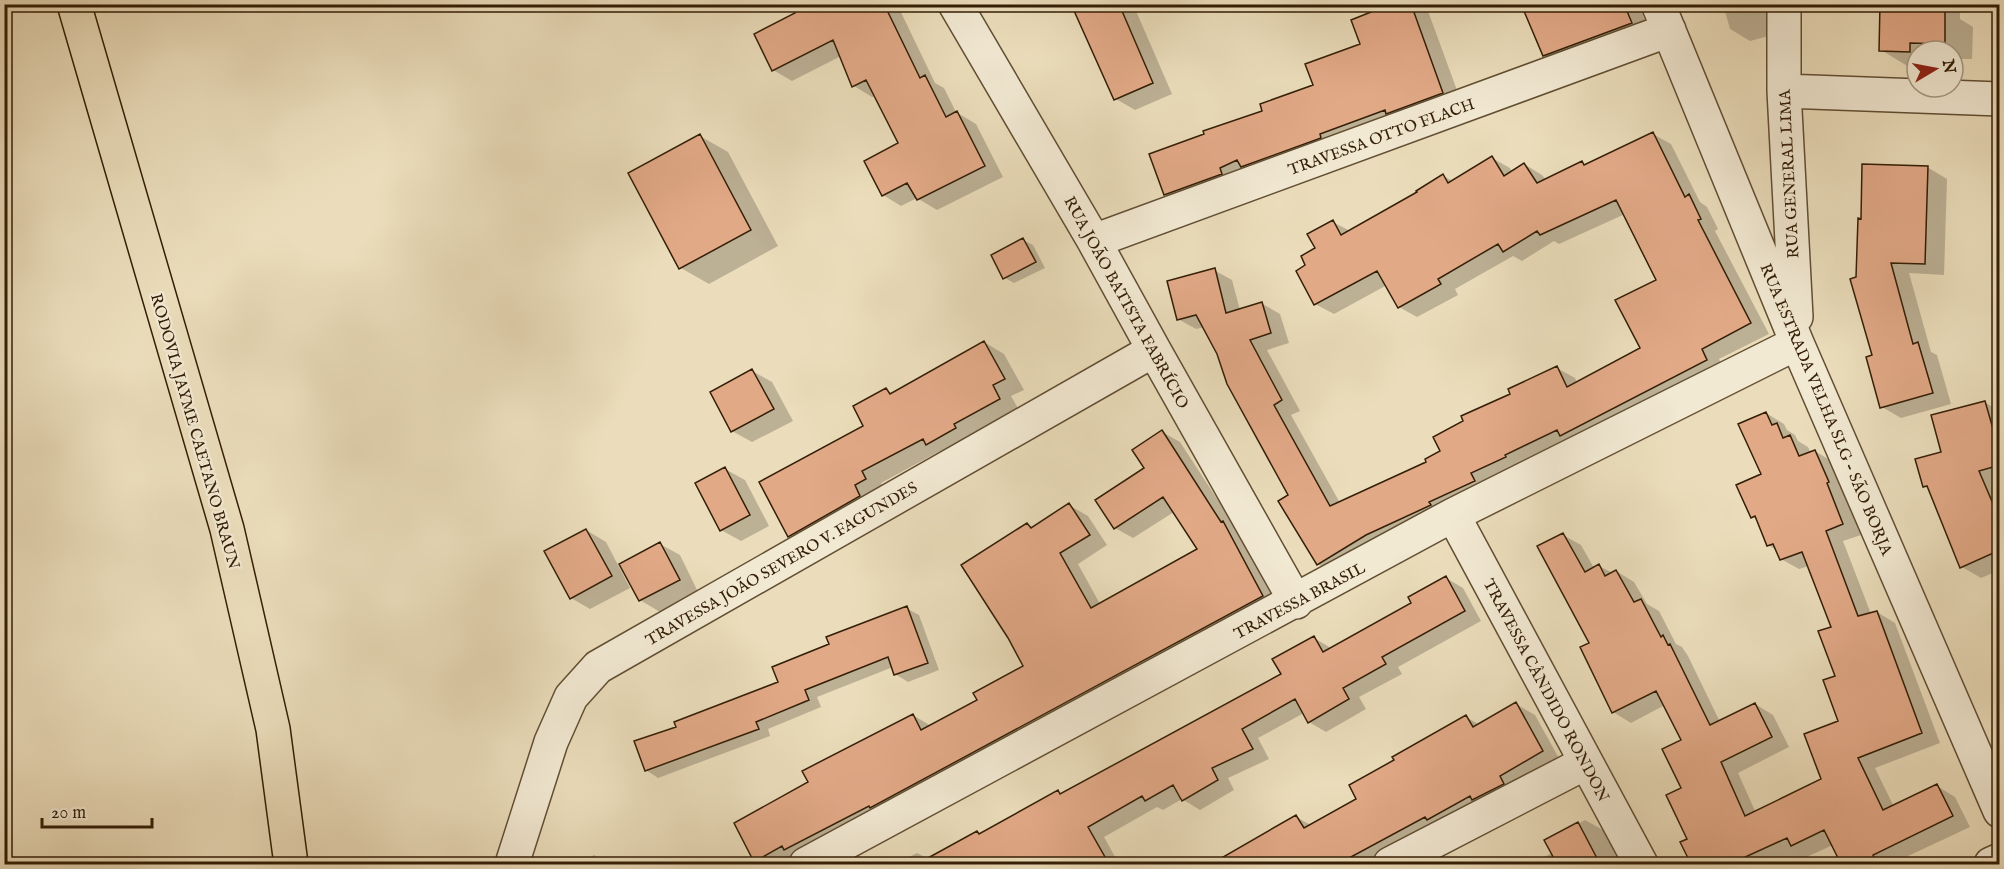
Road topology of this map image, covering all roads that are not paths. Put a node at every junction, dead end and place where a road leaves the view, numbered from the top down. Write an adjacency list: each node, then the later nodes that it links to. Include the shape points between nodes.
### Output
1 (74, 4): 15 (highway, RODOVIA JAYME CAETANO BRAUN, via 227,529 273,729)
2 (954, 4): 7 (street, RUA JOÃO BATISTA FABRÍCIO)
3 (1784, 4): 5 (street, RUA GENERAL LIMA)
4 (1663, 17): 7 (street, TRAVESSA OTTO FLACH); 8 (street, RUA ESTRADA VELHA SLG - SÃO BORJA)
5 (1784, 91): 6 (street); 8 (street, RUA GENERAL LIMA)
6 (2000, 99)
7 (1094, 241): 9 (street, RUA JOÃO BATISTA FABRÍCIO)
8 (1797, 343): 10 (street, TRAVESSA BRASIL); 13 (street, RUA ESTRADA VELHA SLG - SÃO BORJA)
9 (1154, 350): 11 (street, RUA JOÃO BATISTA FABRÍCIO); 16 (street, TRAVESSA JOÃO SEVERO V. FAGUNDES, via 598,667 571,697 555,733)
10 (1453, 515): 11 (street, TRAVESSA BRASIL); 12 (street, TRAVESSA CÂNDIDO RONDON)
11 (1296, 602): 17 (street, TRAVESSA BRASIL)
12 (1585, 762): 18 (street); 19 (street, TRAVESSA CÂNDIDO RONDON)
13 (2000, 811)
14 (2000, 860): 20 (street)
15 (291, 864)
16 (512, 864)
17 (806, 864)
18 (1390, 864)
19 (1641, 864)
20 (1991, 864)

